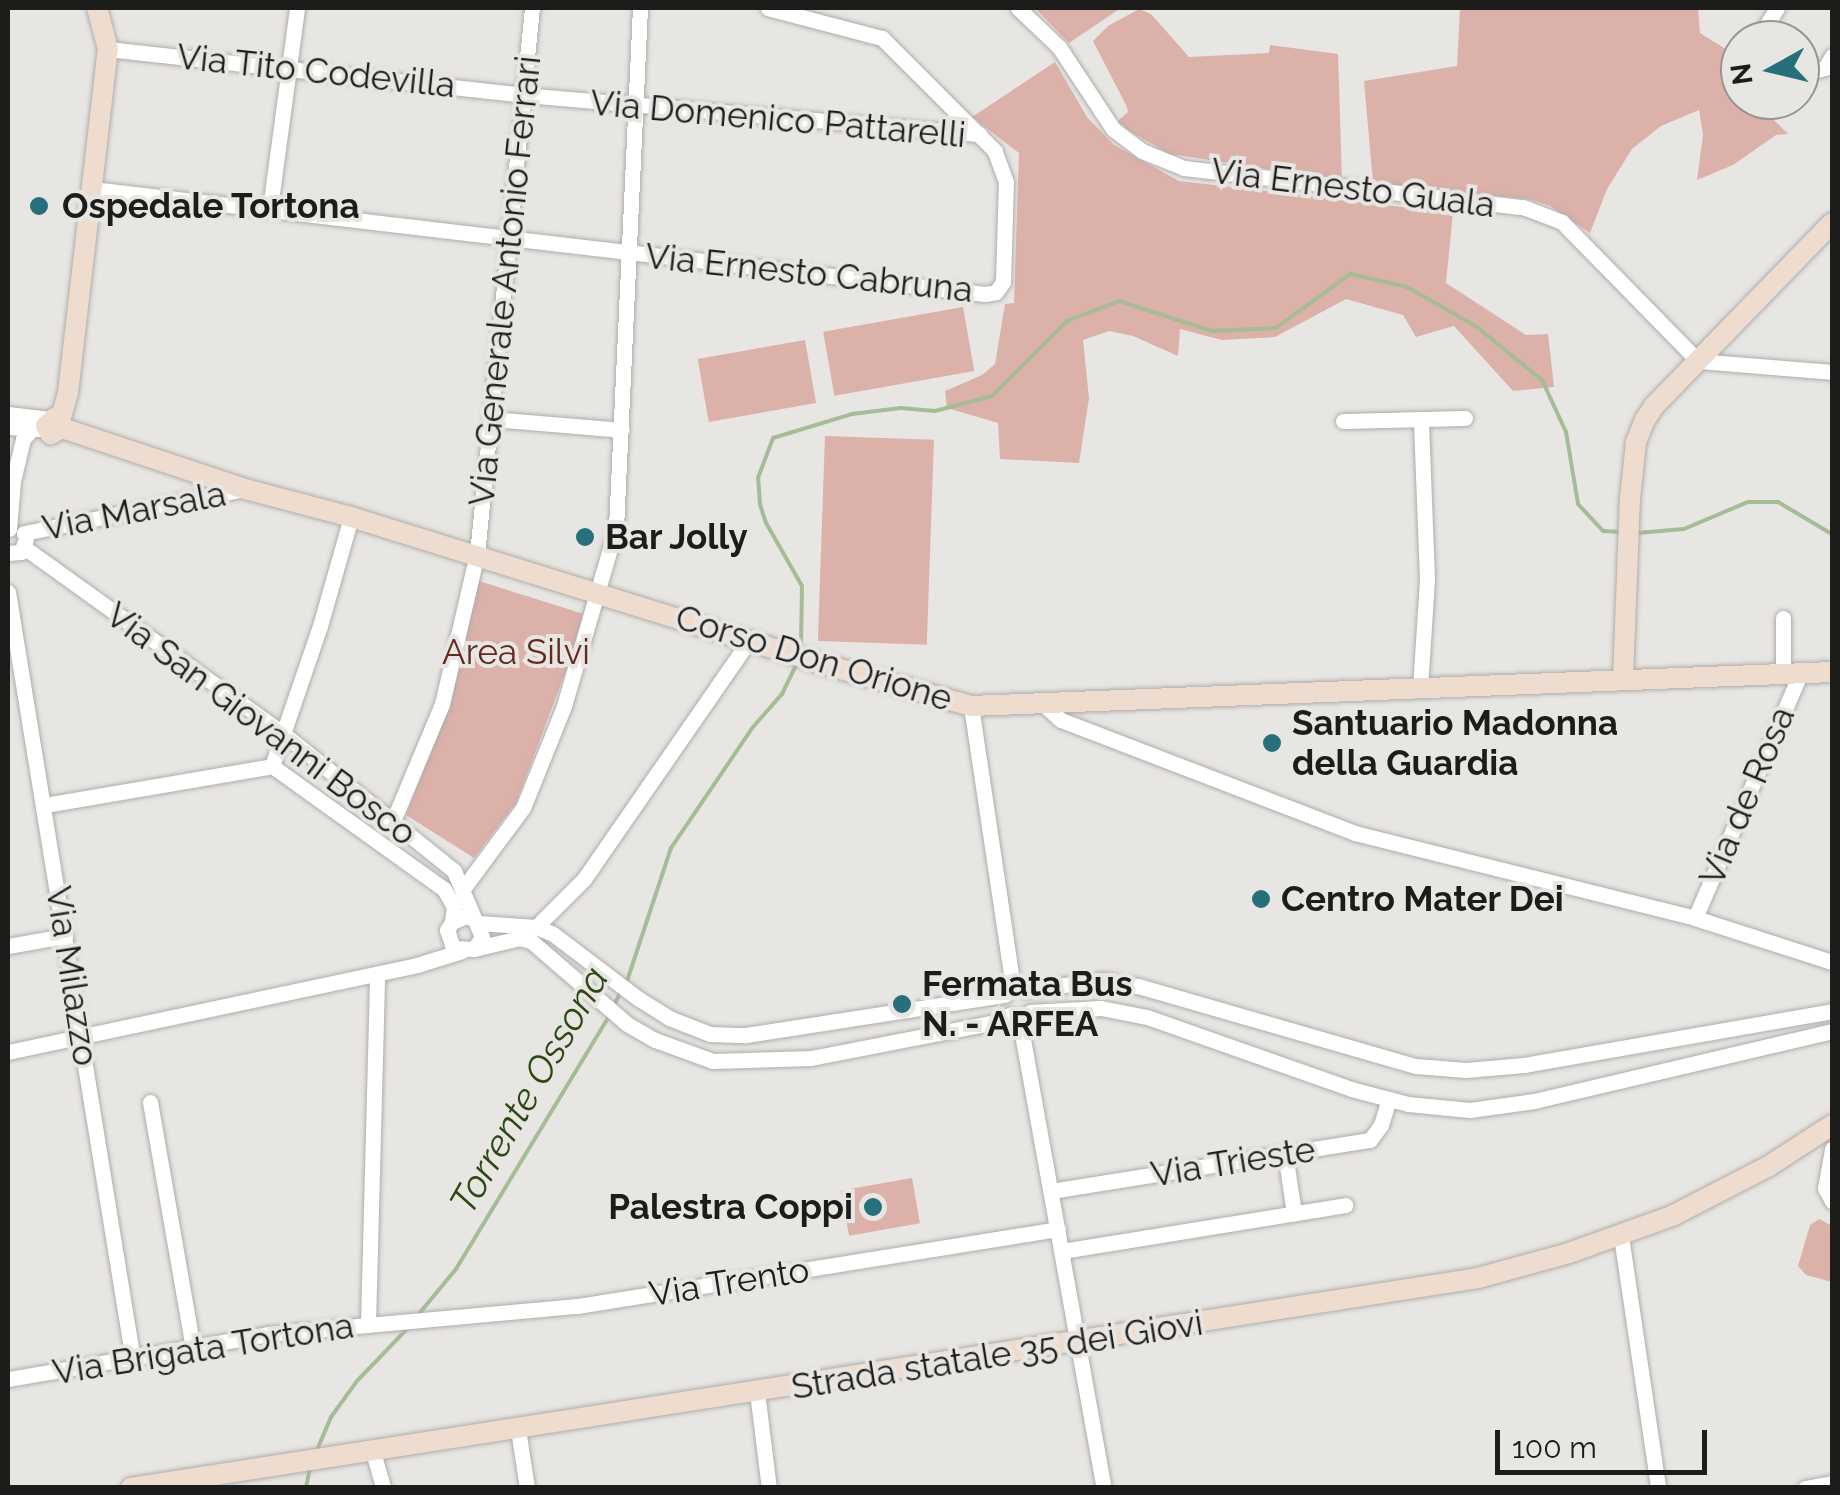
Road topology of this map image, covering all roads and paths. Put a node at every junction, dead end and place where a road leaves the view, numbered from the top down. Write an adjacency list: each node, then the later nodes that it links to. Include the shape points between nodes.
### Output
1 (296, 8): 8 (street)
2 (532, 8): 9 (street, Via Generale Antonio Ferrari)
3 (640, 8): 10 (street)
4 (768, 8): 11 (street, via 882,38)
5 (1018, 8): 18 (street, Via Ernesto Guala, via 1059,47 1113,129 1142,151 1184,168 1523,208 1562,222)
6 (100, 12): 7 (street)
7 (108, 49): 8 (street, Via Tito Codevilla); 13 (street)
8 (291, 66): 9 (street, Via Tito Codevilla); 14 (street)
9 (524, 95): 10 (street, Via Domenico Pattarelli); 16 (street, Via Generale Antonio Ferrari)
10 (636, 105): 11 (street, Via Domenico Pattarelli); 17 (street)
11 (979, 134): 12 (street, Via Domenico Pattarelli, via 995,150)
12 (1006, 182): 17 (street, Via Ernesto Cabruna, via 1002,282 986,294)
13 (92, 189): 14 (street, Via Ernesto Cabruna); 24 (street, via 68,393)
14 (270, 208): 16 (street, Via Ernesto Cabruna)
15 (1832, 224): 18 (street)
16 (512, 240): 17 (street, Via Ernesto Cabruna); 21 (street, Via Generale Antonio Ferrari)
17 (628, 254): 26 (street)
18 (1698, 361): 19 (street); 37 (street, via 1645,420 1636,442)
19 (1832, 372)
20 (1466, 418): 23 (street)
21 (492, 419): 26 (street); 30 (street, Via Generale Antonio Ferrari)
22 (1343, 422): 23 (street)
23 (1422, 422): 38 (street, via 1427,578)
24 (50, 425): 25 (street); 27 (street, Corso Don Orione); 29 (street, via 23,440 13,481)
25 (8, 428)
26 (622, 430): 32 (street, via 616,528)
27 (245, 489): 28 (street, Corso Don Orione); 29 (street, Via Marsala)
28 (351, 516): 30 (street, Corso Don Orione); 41 (street)
29 (13, 543): 41 (street, Via San Giovanni Bosco)
30 (477, 554): 32 (street, Corso Don Orione); 44 (street, Via Generale Antonio Ferrari, via 442,704)
31 (8, 592): 43 (street, Via Milazzo)
32 (600, 592): 34 (street, Corso Don Orione); 45 (street, via 524,808)
33 (1783, 618): 36 (street)
34 (749, 641): 40 (street, Corso Don Orione); 49 (street, via 584,879)
35 (1832, 672): 36 (street, Corso Don Orione)
36 (1791, 674): 37 (street, Corso Don Orione); 46 (street, Via de Rosa)
37 (1623, 679): 38 (street, Corso Don Orione)
38 (1420, 688): 39 (street, Corso Don Orione)
39 (1042, 704): 40 (street, Corso Don Orione); 46 (street, via 1061,720 1346,830)
40 (971, 706): 55 (street)
41 (284, 735): 42 (street); 44 (street, Via San Giovanni Bosco)
42 (272, 766): 43 (street); 48 (street, Via San Giovanni Bosco, via 444,889 452,896)
43 (45, 805): 50 (street, Via Milazzo)
44 (394, 821): 45 (street, Via San Giovanni Bosco, via 454,871)
45 (462, 890): 47 (street, Via San Giovanni Bosco)
46 (1695, 918): 53 (street)
47 (476, 921): 48 (street, via 466,916); 49 (street); 52 (street, via 482,937)
48 (452, 922): 52 (street, via 448,940)
49 (536, 927): 59 (street, via 638,999 710,1034)
50 (65, 936): 51 (street); 62 (street, Via Milazzo)
51 (8, 946)
52 (468, 950): 54 (street); 64 (street, via 532,941 627,1024 713,1061)
53 (1832, 962)
54 (377, 974): 62 (street); 77 (street)
55 (1014, 991): 56 (street); 57 (street, via 1103,980 1138,986 1416,1066 1466,1070); 58 (street, via 1004,1006); 58 (street, via 1032,1000)
56 (923, 1007): 59 (street); 61 (street)
57 (1832, 1010)
58 (1019, 1015): 61 (street); 65 (street, via 1100,1008 1147,1017); 69 (street)
59 (807, 1026): 64 (street)
60 (1832, 1031): 65 (street, via 1534,1101 1470,1110)
61 (928, 1034): 64 (street)
62 (81, 1036): 63 (street); 80 (street, Via Milazzo)
63 (8, 1052)
64 (810, 1058)
65 (1389, 1099): 68 (street, Via Trieste, via 1370,1140)
66 (150, 1102): 79 (street)
67 (1832, 1136): 70 (street, via 1826,1188); 74 (street, Strada statale 35 dei Giovi)
68 (1284, 1153): 69 (street, Via Trieste); 72 (street)
69 (1051, 1191): 73 (street)
70 (1832, 1201)
71 (1345, 1205): 72 (street)
72 (1294, 1214): 75 (street)
73 (1058, 1229): 75 (street); 76 (street, Via Trento, via 661,1294)
74 (1622, 1236): 78 (street, Strada statale 35 dei Giovi, via 1478,1278); 91 (street)
75 (1062, 1251): 78 (street)
76 (398, 1323): 77 (street, Via Brigata Tortona)
77 (368, 1324): 79 (street, Via Brigata Tortona)
78 (1079, 1343): 82 (street, Strada statale 35 dei Giovi); 90 (street)
79 (193, 1349): 80 (street, Via Brigata Tortona)
80 (133, 1360): 81 (street, Via Brigata Tortona)
81 (8, 1379)
82 (757, 1392): 83 (street, Strada statale 35 dei Giovi); 89 (street)
83 (518, 1429): 84 (street, Strada statale 35 dei Giovi); 88 (street)
84 (373, 1452): 86 (street, Strada statale 35 dei Giovi); 87 (street)
85 (1832, 1482): 92 (street)
86 (138, 1487)
87 (383, 1488)
88 (527, 1488)
89 (769, 1488)
90 (1104, 1488)
91 (1658, 1488)
92 (1806, 1488)

